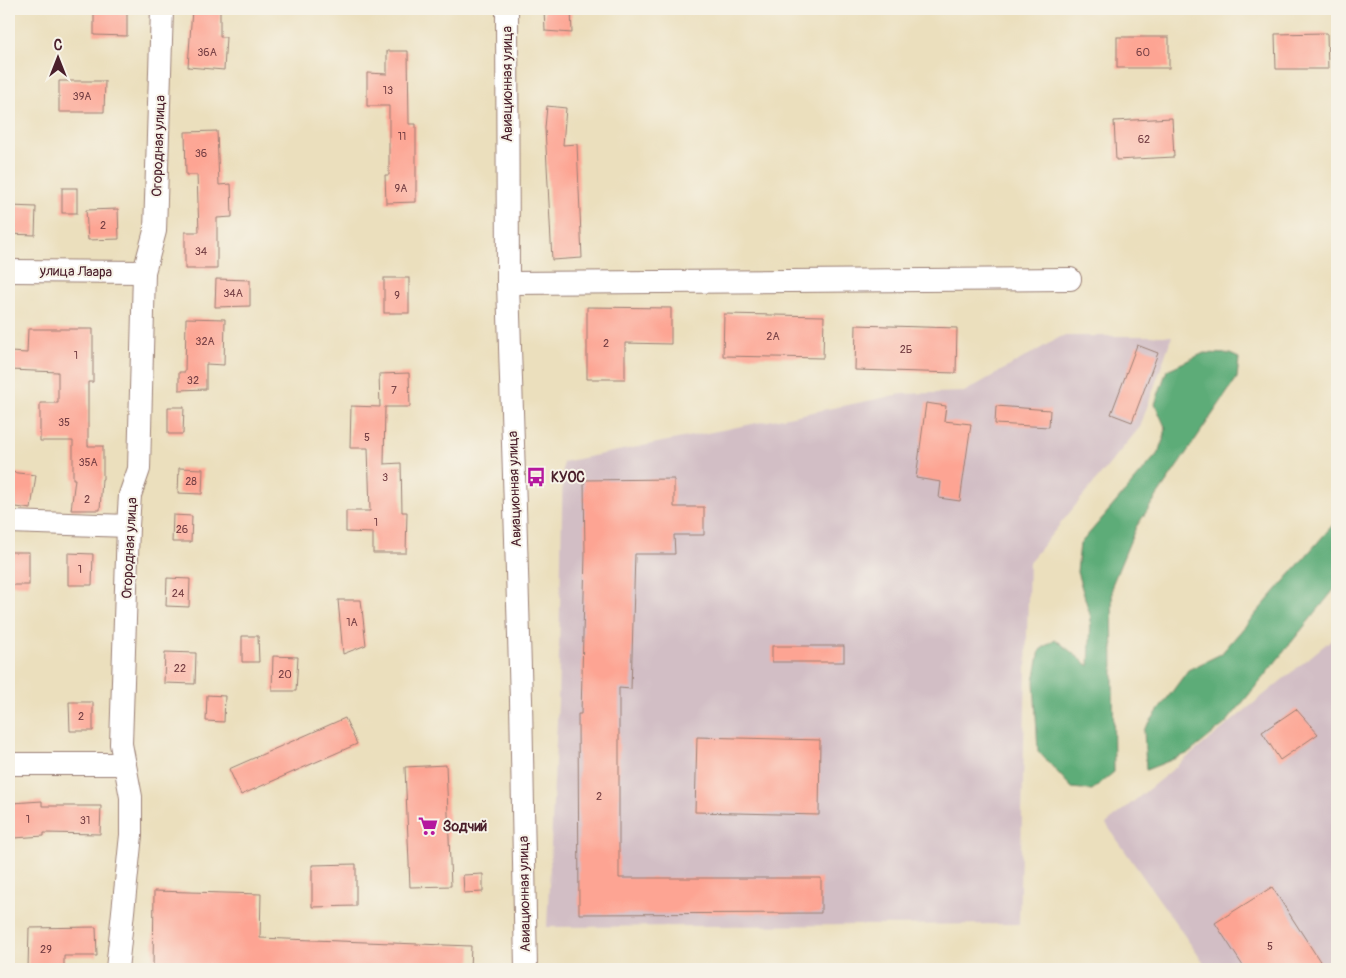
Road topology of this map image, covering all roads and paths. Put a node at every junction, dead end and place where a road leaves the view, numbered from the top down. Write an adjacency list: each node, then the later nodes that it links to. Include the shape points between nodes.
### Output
1 (162, 9): 4 (street, Огородная улица, via 155,231)
2 (507, 9): 6 (street, Авиационная улица)
3 (9, 271): 4 (street, улица Лаара)
4 (144, 272): 8 (street, Огородная улица, via 139,469 130,495)
5 (1070, 279): 6 (street)
6 (508, 283): 12 (street, Авиационная улица)
7 (9, 522): 8 (street)
8 (128, 526): 10 (street, Огородная улица, via 121,744)
9 (9, 764): 10 (street)
10 (125, 764): 11 (street, Огородная улица, via 131,797 131,834)
11 (117, 969)
12 (526, 969)

